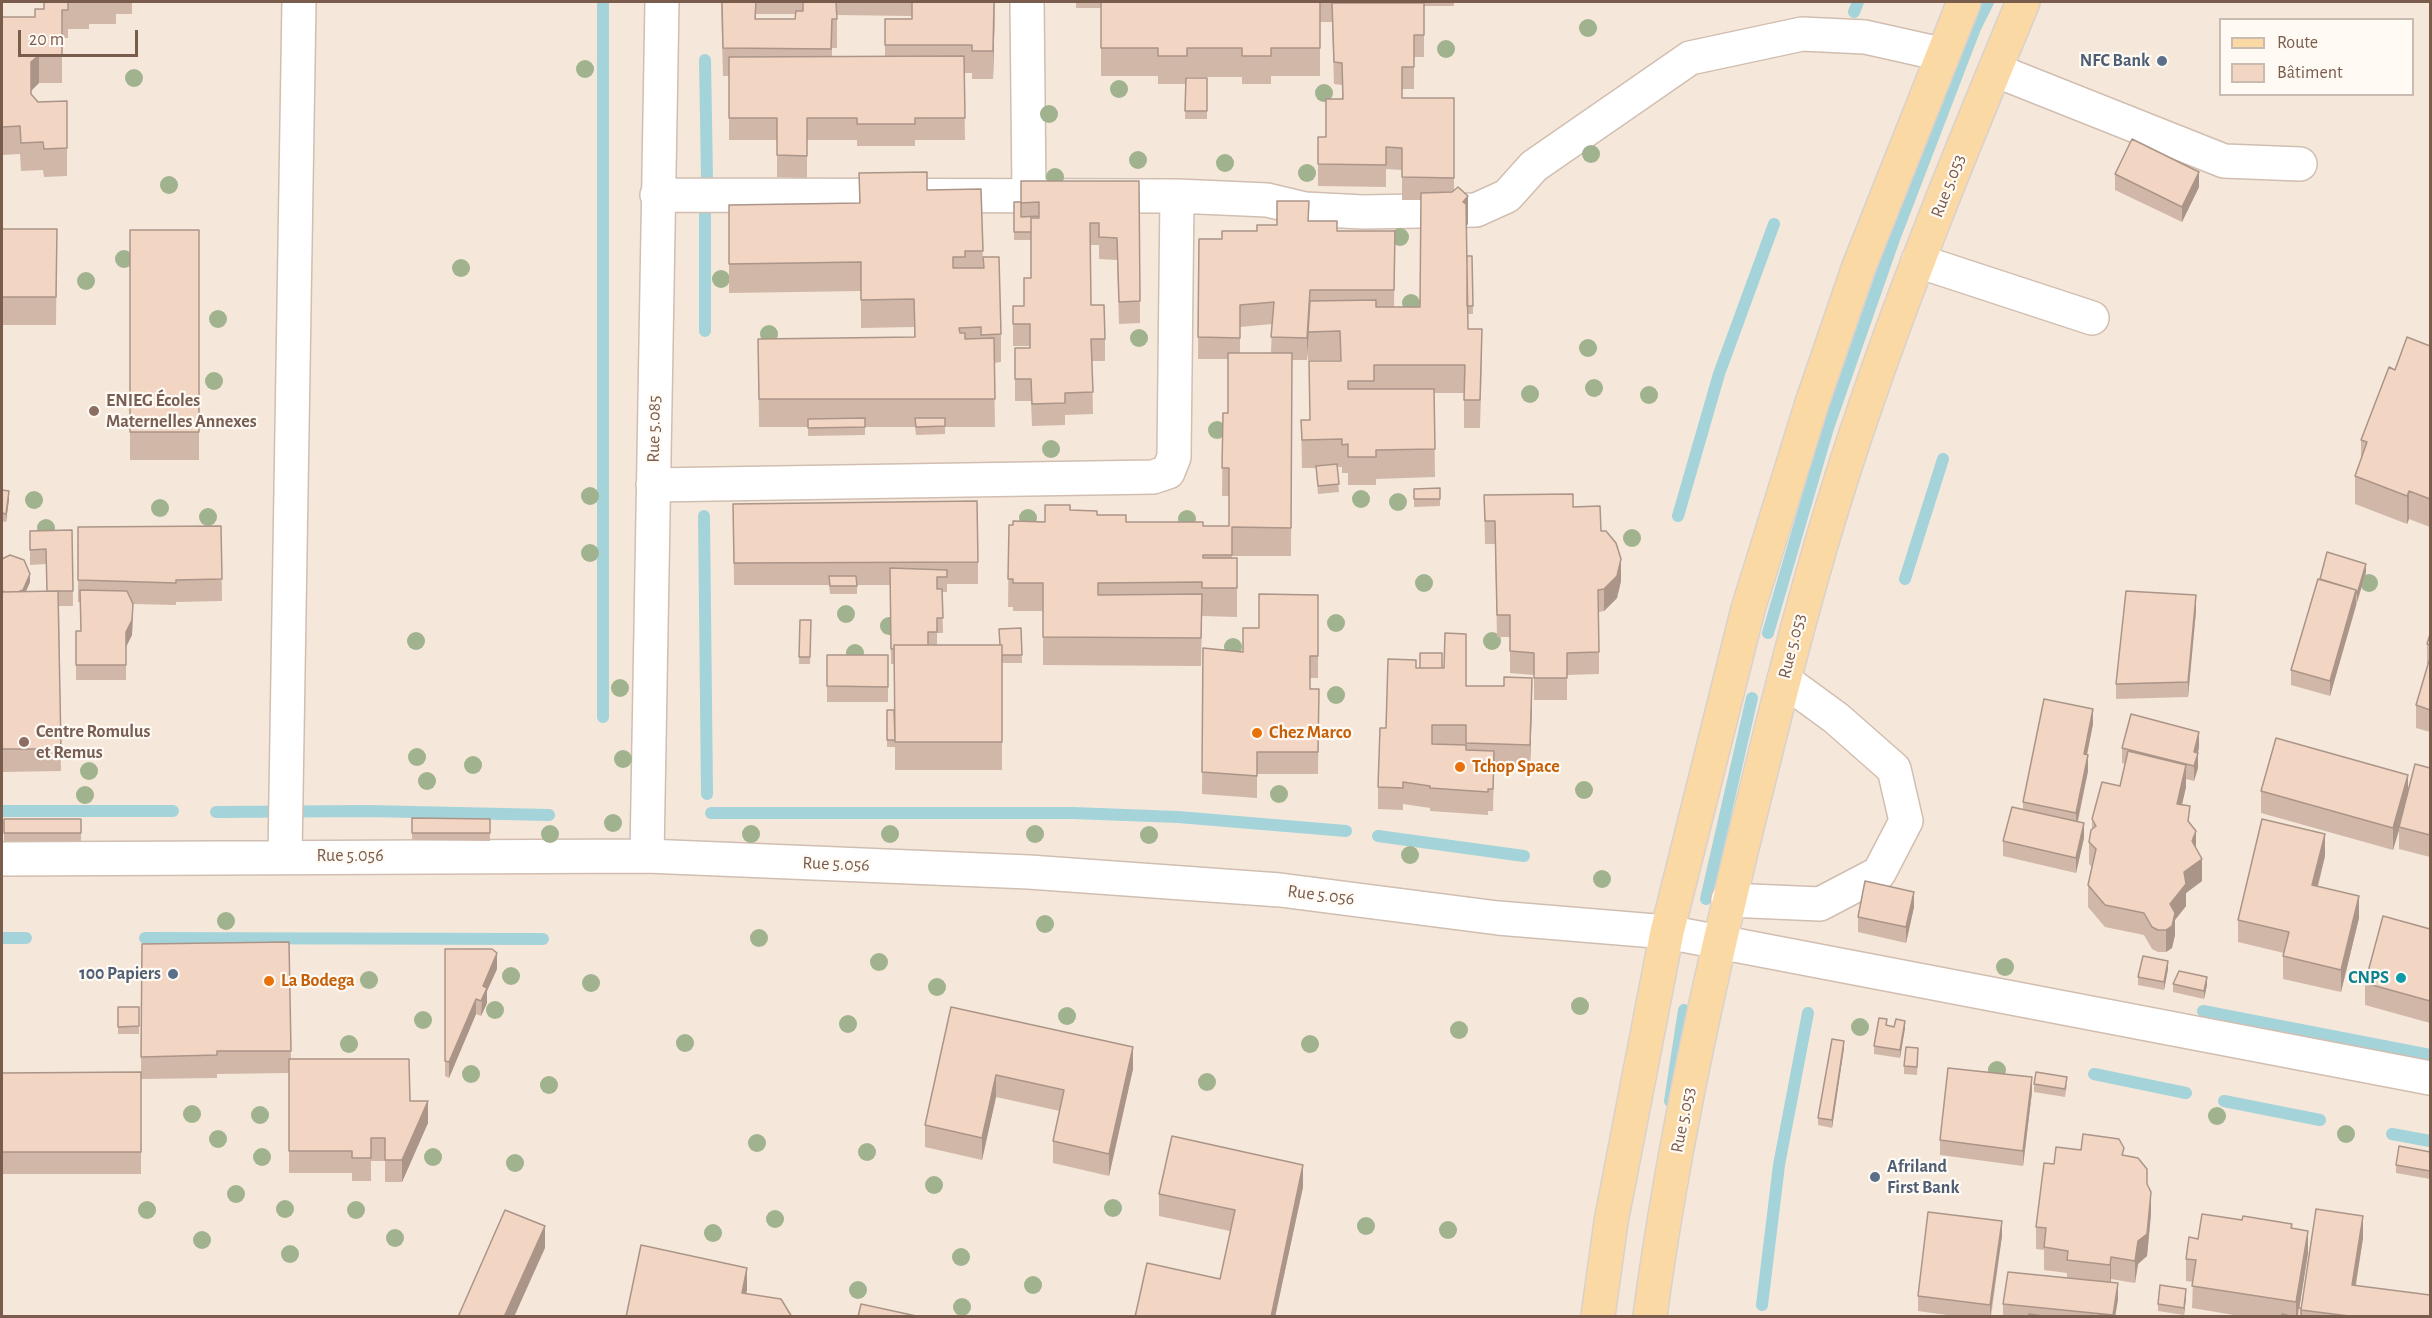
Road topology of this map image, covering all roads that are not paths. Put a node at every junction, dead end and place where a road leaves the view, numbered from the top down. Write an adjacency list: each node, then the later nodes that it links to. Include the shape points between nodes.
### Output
1 (299, 2): 16 (street)
2 (662, 2): 9 (street, Rue 5.085)
3 (1027, 2): 10 (street)
4 (1964, 2): 6 (main road)
5 (2023, 2): 7 (main road, Rue 5.053)
6 (1941, 54): 11 (street, via 1865,37 1802,34 1690,58 1534,166 1507,196 1476,210 1363,212 1305,209 1268,200); 20 (main road, via 1858,269 1812,403 1748,609)
7 (1995, 70): 8 (street, via 2224,161); 12 (main road, Rue 5.053)
8 (2301, 164)
9 (657, 195): 10 (street); 14 (street, Rue 5.085)
10 (1029, 195): 11 (street)
11 (1177, 196): 14 (street, via 1174,457 1168,472 1153,477)
12 (1918, 261): 13 (street); 15 (main road, Rue 5.053, via 1860,419)
13 (2092, 318)
14 (653, 485): 17 (street, Rue 5.085)
15 (1784, 680): 19 (main road, Rue 5.053); 19 (street, via 1836,718 1894,769 1906,820 1879,873 1820,904)
16 (285, 856): 17 (street, Rue 5.056); 18 (street, Rue 5.056)
17 (647, 856): 20 (street, Rue 5.056, via 1029,872 1269,889 1498,918)
18 (2, 859)
19 (1728, 900): 21 (main road, Rue 5.053)
20 (1667, 932): 21 (street, Rue 5.056); 23 (main road, via 1611,1222)
21 (1718, 941): 22 (street, Rue 5.056); 24 (main road, Rue 5.053, via 1662,1230)
22 (2430, 1078)
23 (1598, 1317)
24 (1650, 1317)

